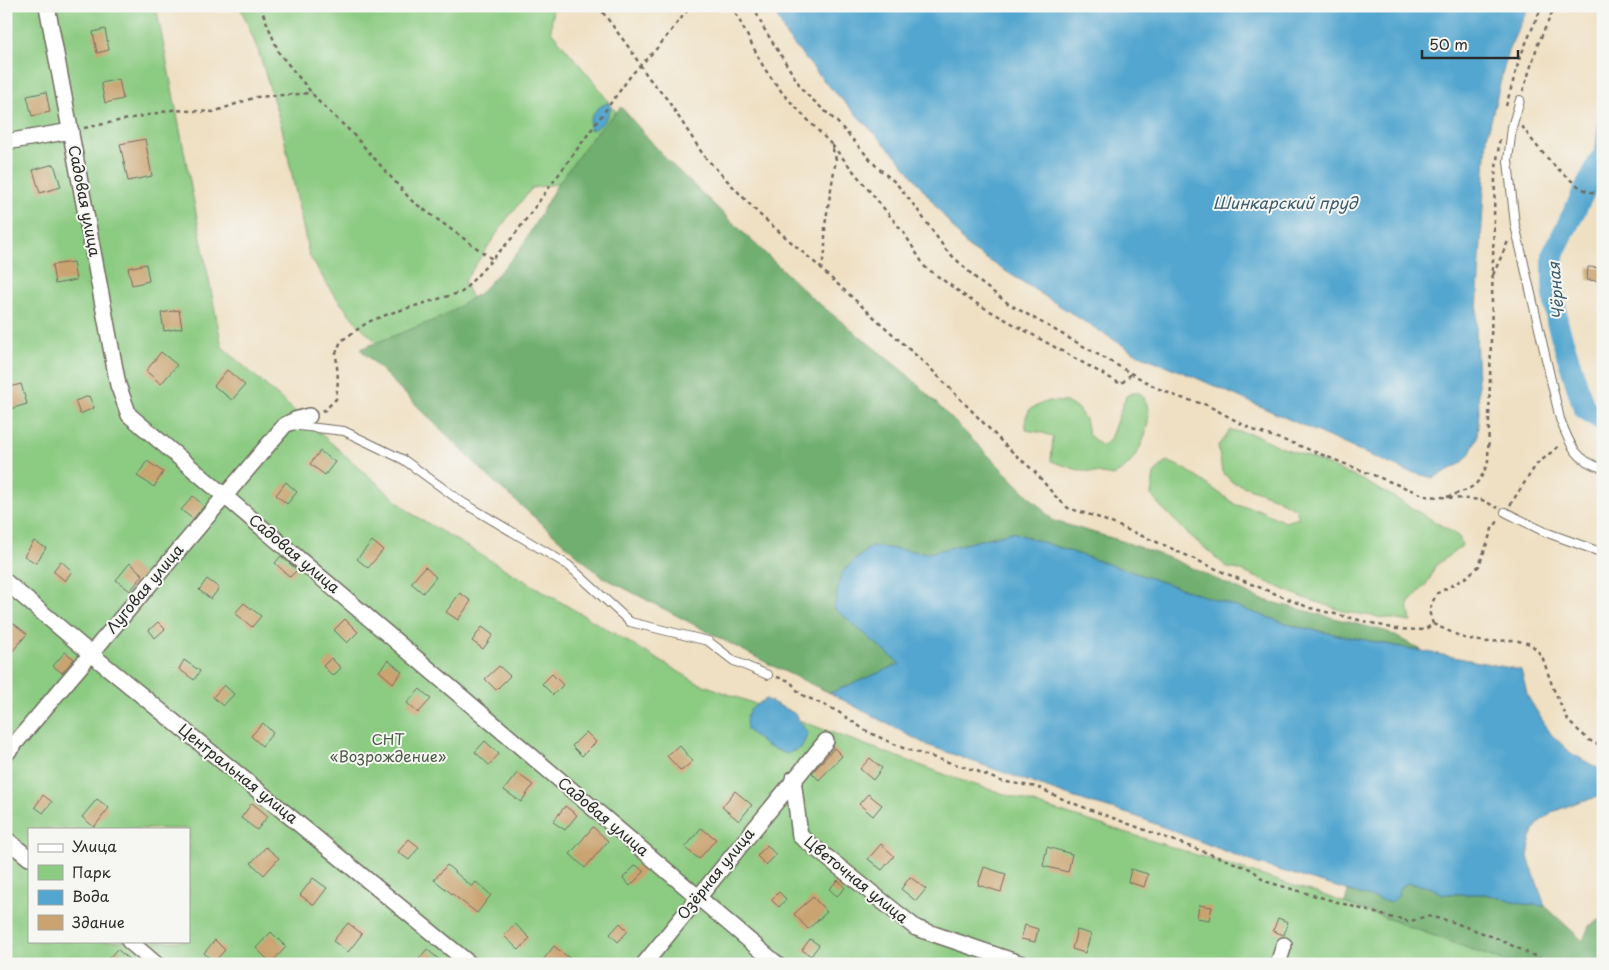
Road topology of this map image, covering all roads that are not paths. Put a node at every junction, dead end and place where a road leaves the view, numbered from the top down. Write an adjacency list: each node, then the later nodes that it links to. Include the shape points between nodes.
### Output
1 (47, 6): 3 (street, Садовая улица)
2 (1520, 100): 7 (lane, via 1512,127 1508,161 1515,225 1560,419 1568,441 1580,457 1592,466)
3 (70, 131): 4 (street); 8 (street, Садовая улица, via 118,385 129,415)
4 (6, 142)
5 (309, 416): 6 (street)
6 (285, 425): 8 (street, Луговая улица); 13 (lane, via 344,431 404,460 462,502 568,565 630,622 708,641 734,661)
7 (1603, 468)
8 (224, 495): 12 (street, Луговая улица); 19 (street, Садовая улица)
9 (1505, 512): 10 (lane, via 1545,532)
10 (1603, 553)
11 (6, 582): 12 (street, Центральная улица)
12 (91, 654): 15 (street, Луговая улица); 23 (street, Центральная улица)
13 (768, 675)
14 (826, 741): 16 (street, Озёрная улица)
15 (6, 754)
16 (791, 782): 19 (street, Озёрная улица); 26 (street, Цветочная улица, via 800,836 916,928)
17 (6, 839): 18 (street)
18 (28, 857)
19 (697, 897): 24 (street, Озёрная улица); 25 (street, Садовая улица)
20 (130, 942): 22 (street)
21 (1284, 945): 27 (street)
22 (156, 964)
23 (470, 964)
24 (644, 964)
25 (777, 964)
26 (1022, 964)
27 (1278, 964)

